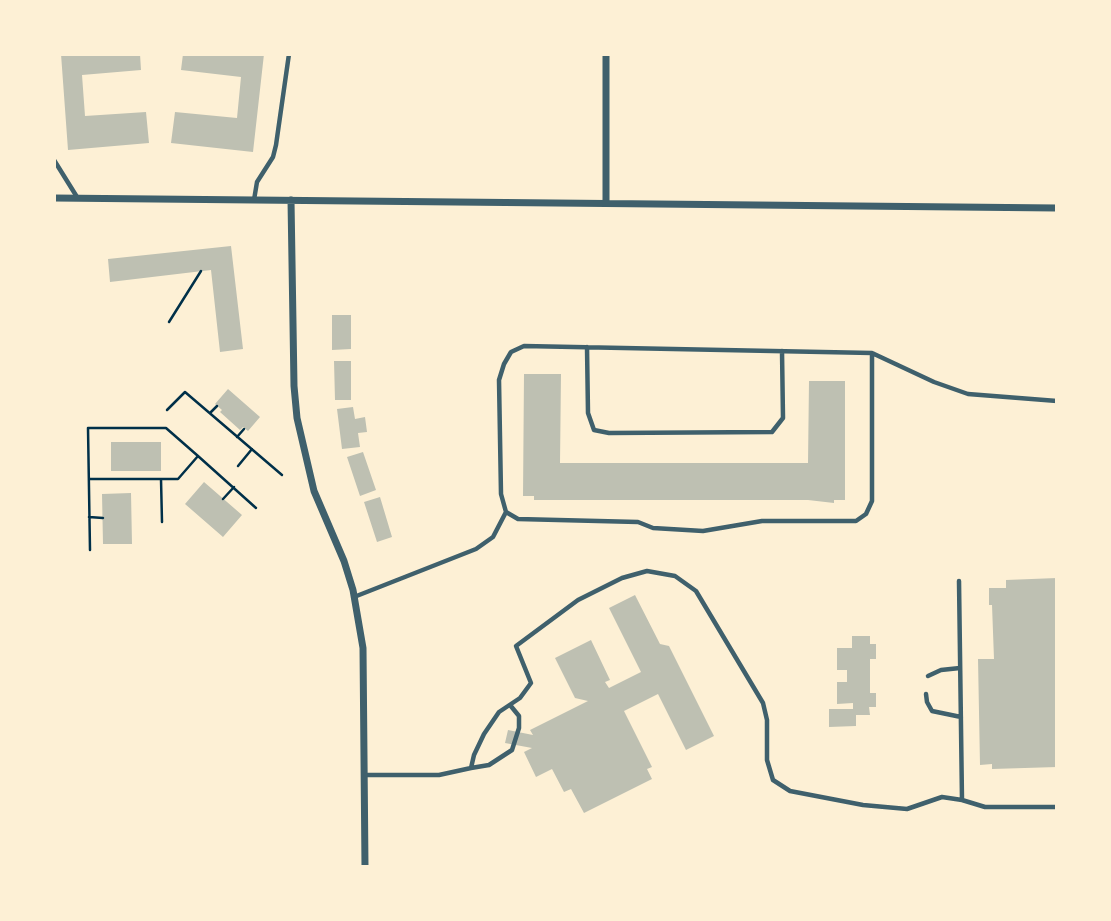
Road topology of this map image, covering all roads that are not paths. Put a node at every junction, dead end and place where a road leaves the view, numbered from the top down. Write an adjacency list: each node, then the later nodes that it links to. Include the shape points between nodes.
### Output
1 (289, 54): 6 (lane, via 276,145 257,182)
2 (606, 54): 8 (street)
3 (54, 160): 5 (lane)
4 (54, 198): 5 (street)
5 (77, 198): 6 (street)
6 (254, 200): 7 (street)
7 (292, 200): 8 (street); 16 (street, via 298,418 314,491)
8 (606, 203): 9 (street)
9 (1057, 208)
10 (587, 347): 11 (lane); 11 (lane, via 588,413 594,430 609,433 772,432 783,418); 14 (lane, via 524,346 512,352 504,364 499,393 501,494)
11 (782, 351): 12 (lane)
12 (872, 353): 13 (lane, via 968,394); 14 (lane, via 872,501 856,521 762,521 703,531 653,528 638,522 519,519)
13 (1057, 401)
14 (506, 512): 16 (lane, via 493,537 476,549)
15 (959, 581): 17 (lane)
16 (354, 597): 23 (street, via 363,648)
17 (960, 668): 18 (lane); 21 (lane)
18 (928, 677)
19 (926, 694): 21 (lane, via 932,711)
20 (510, 705): 22 (lane, via 499,712 484,734); 22 (lane, via 519,716 512,750 489,765); 24 (lane, via 531,683 516,646 578,600 622,578 647,571 675,576 696,591 763,703 773,780 790,791 907,809 942,797)
21 (961, 717): 24 (lane)
22 (471, 768): 23 (lane, via 439,775)
23 (366, 775): 26 (street)
24 (962, 800): 25 (lane, via 985,807)
25 (1057, 807)
26 (365, 867)

